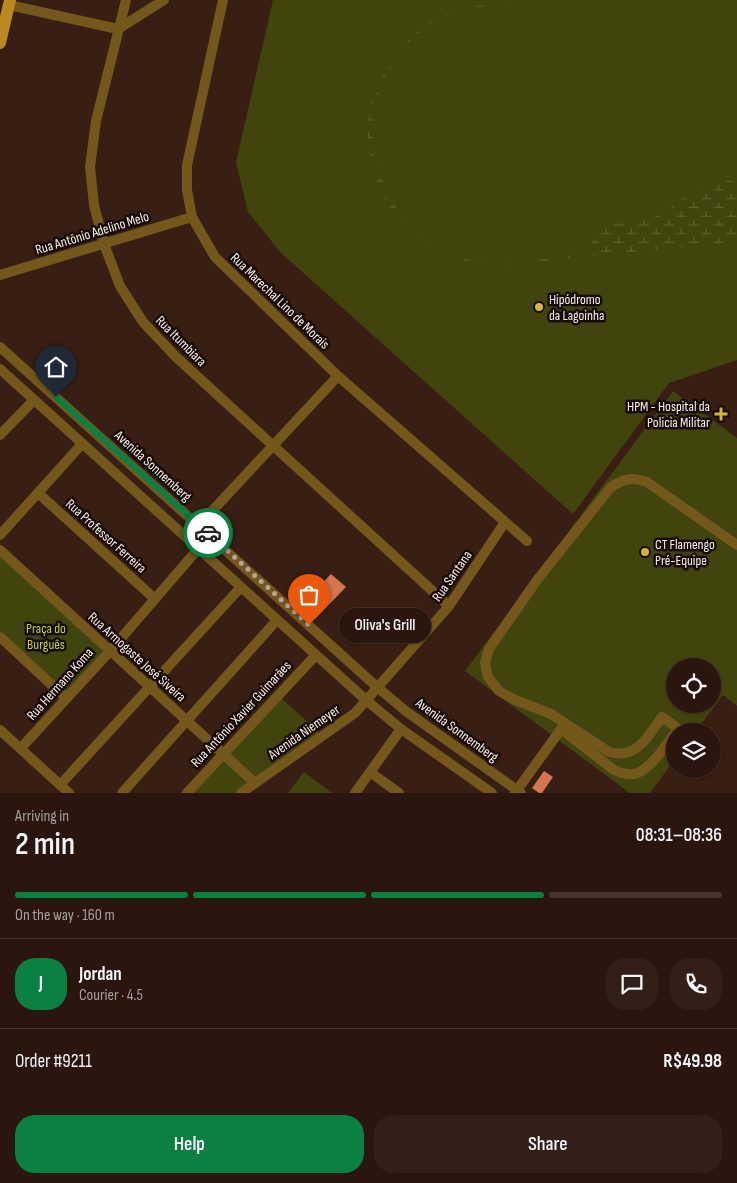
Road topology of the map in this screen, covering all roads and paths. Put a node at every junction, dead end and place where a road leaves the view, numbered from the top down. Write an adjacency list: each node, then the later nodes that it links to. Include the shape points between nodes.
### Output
1 (126, 0): 5 (street, Rua Itumbiara)
2 (164, 0): 5 (street)
3 (223, 0): 7 (street, Rua Marechal Lino de Morais, via 187,165)
4 (10, 3): 5 (street); 6 (main road)
5 (118, 29): 8 (street, Rua Itumbiara, via 96,121 90,167 94,205)
6 (0, 43)
7 (192, 218): 8 (street, Rua Antônio Adelino Melo); 12 (street, Rua Marechal Lino de Morais, via 215,257)
8 (104, 244): 9 (street, Rua Antônio Adelino Melo); 16 (street, Rua Itumbiara, via 120,286 143,322 176,357)
9 (0, 275)
10 (0, 347): 19 (street, Avenida Sonnemberg)
11 (0, 369): 13 (street)
12 (338, 376): 16 (street); 18 (street, Rua Marechal Lino de Morais)
13 (34, 400): 14 (street); 15 (street)
14 (0, 435)
15 (82, 444): 17 (street); 23 (street)
16 (273, 445): 19 (street); 27 (street, Rua Itumbiara)
17 (38, 493): 20 (street); 26 (street, Rua Professor Ferreira)
18 (506, 522): 21 (street, Rua Marechal Lino de Morais); 27 (street, Rua Santana)
19 (199, 525): 33 (street, Avenida Sonnemberg)
20 (0, 535)
21 (527, 541)
22 (737, 545): 39 (street, via 647,482 636,478 611,486 537,580 489,649 485,663 488,677 500,691 552,714)
23 (198, 549): 25 (street); 26 (street, Rua Hermano Koma)
24 (0, 550): 30 (street, Rua Armogaste José Siveira)
25 (241, 587): 28 (street); 32 (street)
26 (155, 600): 30 (street, Rua Hermano Koma)
27 (450, 606): 33 (street, Rua Santana)
28 (277, 620): 31 (street); 36 (street)
29 (0, 637): 34 (street)
30 (110, 651): 32 (street, Rua Armogaste José Siveira); 34 (street, Rua Hermano Koma)
31 (316, 655): 35 (street); 43 (street, Rua Antônio Xavier Guimarães)
32 (149, 687): 36 (street, Rua Armogaste José Siveira); 46 (street)
33 (377, 687): 35 (street, Avenida Niemeyer); 47 (street, Avenida Sonnemberg)
34 (66, 698): 42 (street, Rua Hermano Koma)
35 (366, 700): 38 (street); 45 (street, Avenida Niemeyer, via 343,723)
36 (187, 720): 43 (street, Rua Armogaste José Siveira); 49 (street)
37 (671, 723): 39 (street, via 662,716 642,744 632,752 619,755)
38 (401, 729): 44 (street); 54 (street)
39 (560, 729): 41 (street, via 624,774 635,774 647,768); 47 (street)
40 (0, 730): 42 (street)
41 (666, 744)
42 (21, 748): 46 (street)
43 (222, 754): 45 (street, Rua Armogaste José Siveira); 50 (street, Rua Antônio Xavier Guimarães)
44 (370, 772): 52 (street); 53 (street)
45 (255, 783): 51 (street, Avenida Niemeyer)
46 (60, 785): 48 (street)
47 (517, 792)
48 (69, 793)
49 (122, 793)
50 (187, 793)
51 (241, 793)
52 (355, 793)
53 (398, 793)
54 (492, 793)

